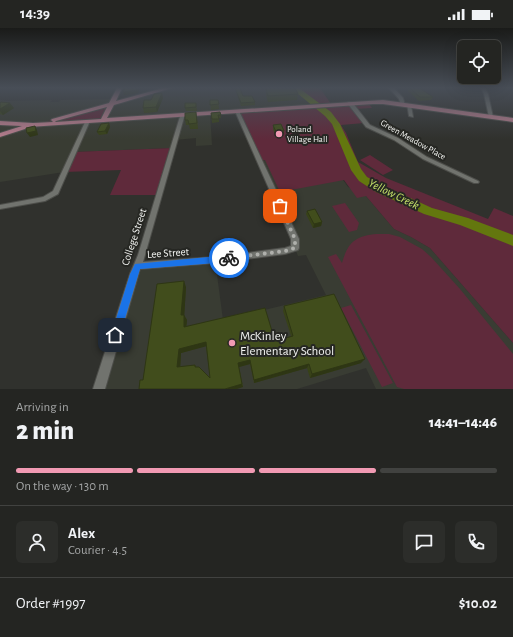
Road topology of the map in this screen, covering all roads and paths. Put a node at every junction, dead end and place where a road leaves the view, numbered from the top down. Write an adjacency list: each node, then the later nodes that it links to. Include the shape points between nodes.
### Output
1 (112, 104): 11 (main road)
2 (109, 105): 15 (main road)
3 (315, 105): 7 (main road)
4 (351, 105): 18 (street, Green Meadow Place, via 368,126 396,139 425,158)
5 (406, 105): 9 (street); 10 (main road)
6 (488, 105): 10 (street)
7 (237, 111): 8 (main road); 20 (street, Lee Street, via 295,239 295,248 215,260)
8 (183, 114): 11 (main road); 20 (street, College Street)
9 (411, 116)
10 (491, 117): 12 (main road)
11 (103, 120): 13 (main road)
12 (513, 120)
13 (90, 121): 15 (main road); 19 (street, via 56,192 45,199)
14 (0, 124): 15 (main road); 16 (main road)
15 (33, 125): 17 (main road)
16 (0, 131)
17 (0, 135)
18 (476, 182)
19 (0, 207)
20 (138, 266): 21 (street, College Street)
21 (99, 389)

